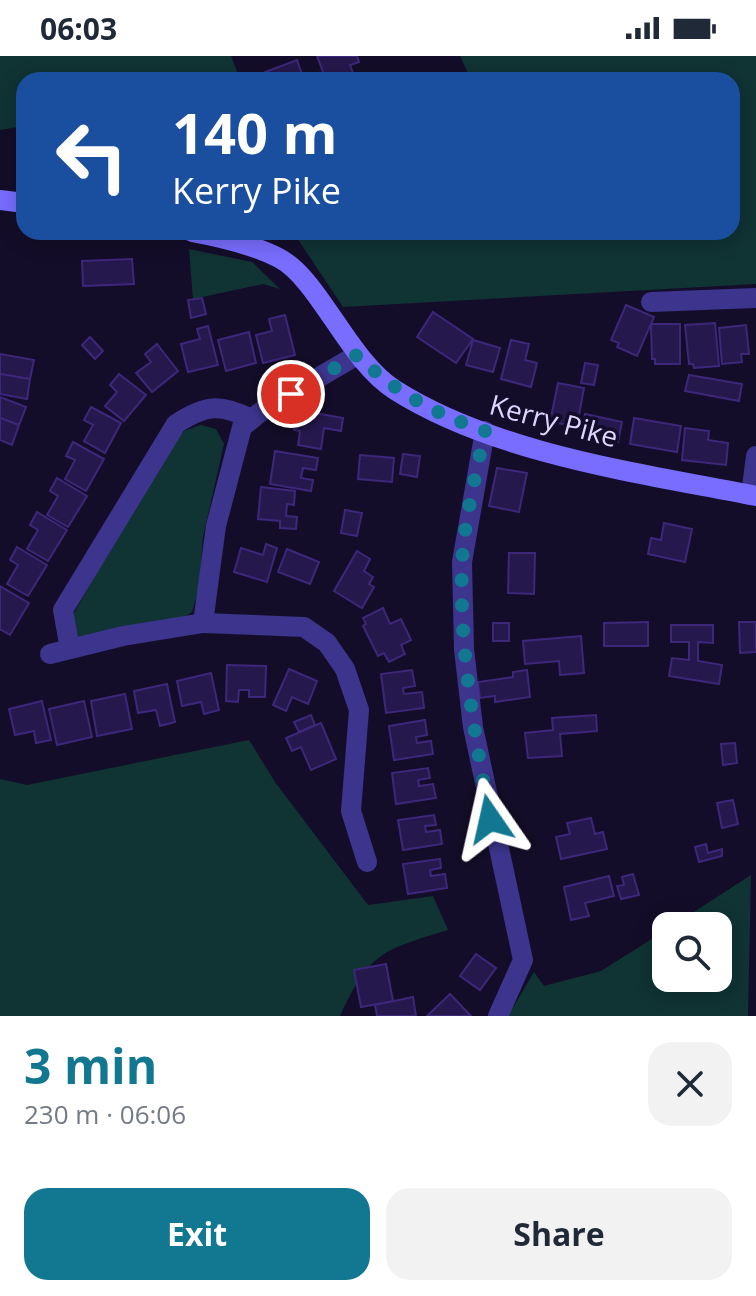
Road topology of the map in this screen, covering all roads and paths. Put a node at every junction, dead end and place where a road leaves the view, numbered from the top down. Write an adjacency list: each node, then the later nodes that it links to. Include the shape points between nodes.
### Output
1 (218, 240): 4 (street, Kerry Pike, via 281,259)
2 (756, 298): 3 (street)
3 (651, 302)
4 (357, 355): 5 (street); 6 (street, Kerry Pike, via 394,389)
5 (251, 419): 9 (street, via 242,427 216,526); 10 (street, via 229,408 198,409 176,424 63,610)
6 (485, 431): 8 (street, Kerry Pike, via 599,463); 13 (street, via 462,562 464,649 487,804 523,960)
7 (756, 456): 8 (street)
8 (754, 496)
9 (203, 623): 10 (street); 12 (street, via 304,627 327,643 345,669 359,710 351,811)
10 (70, 649): 11 (street)
11 (50, 654)
12 (367, 862)
13 (498, 1016)

